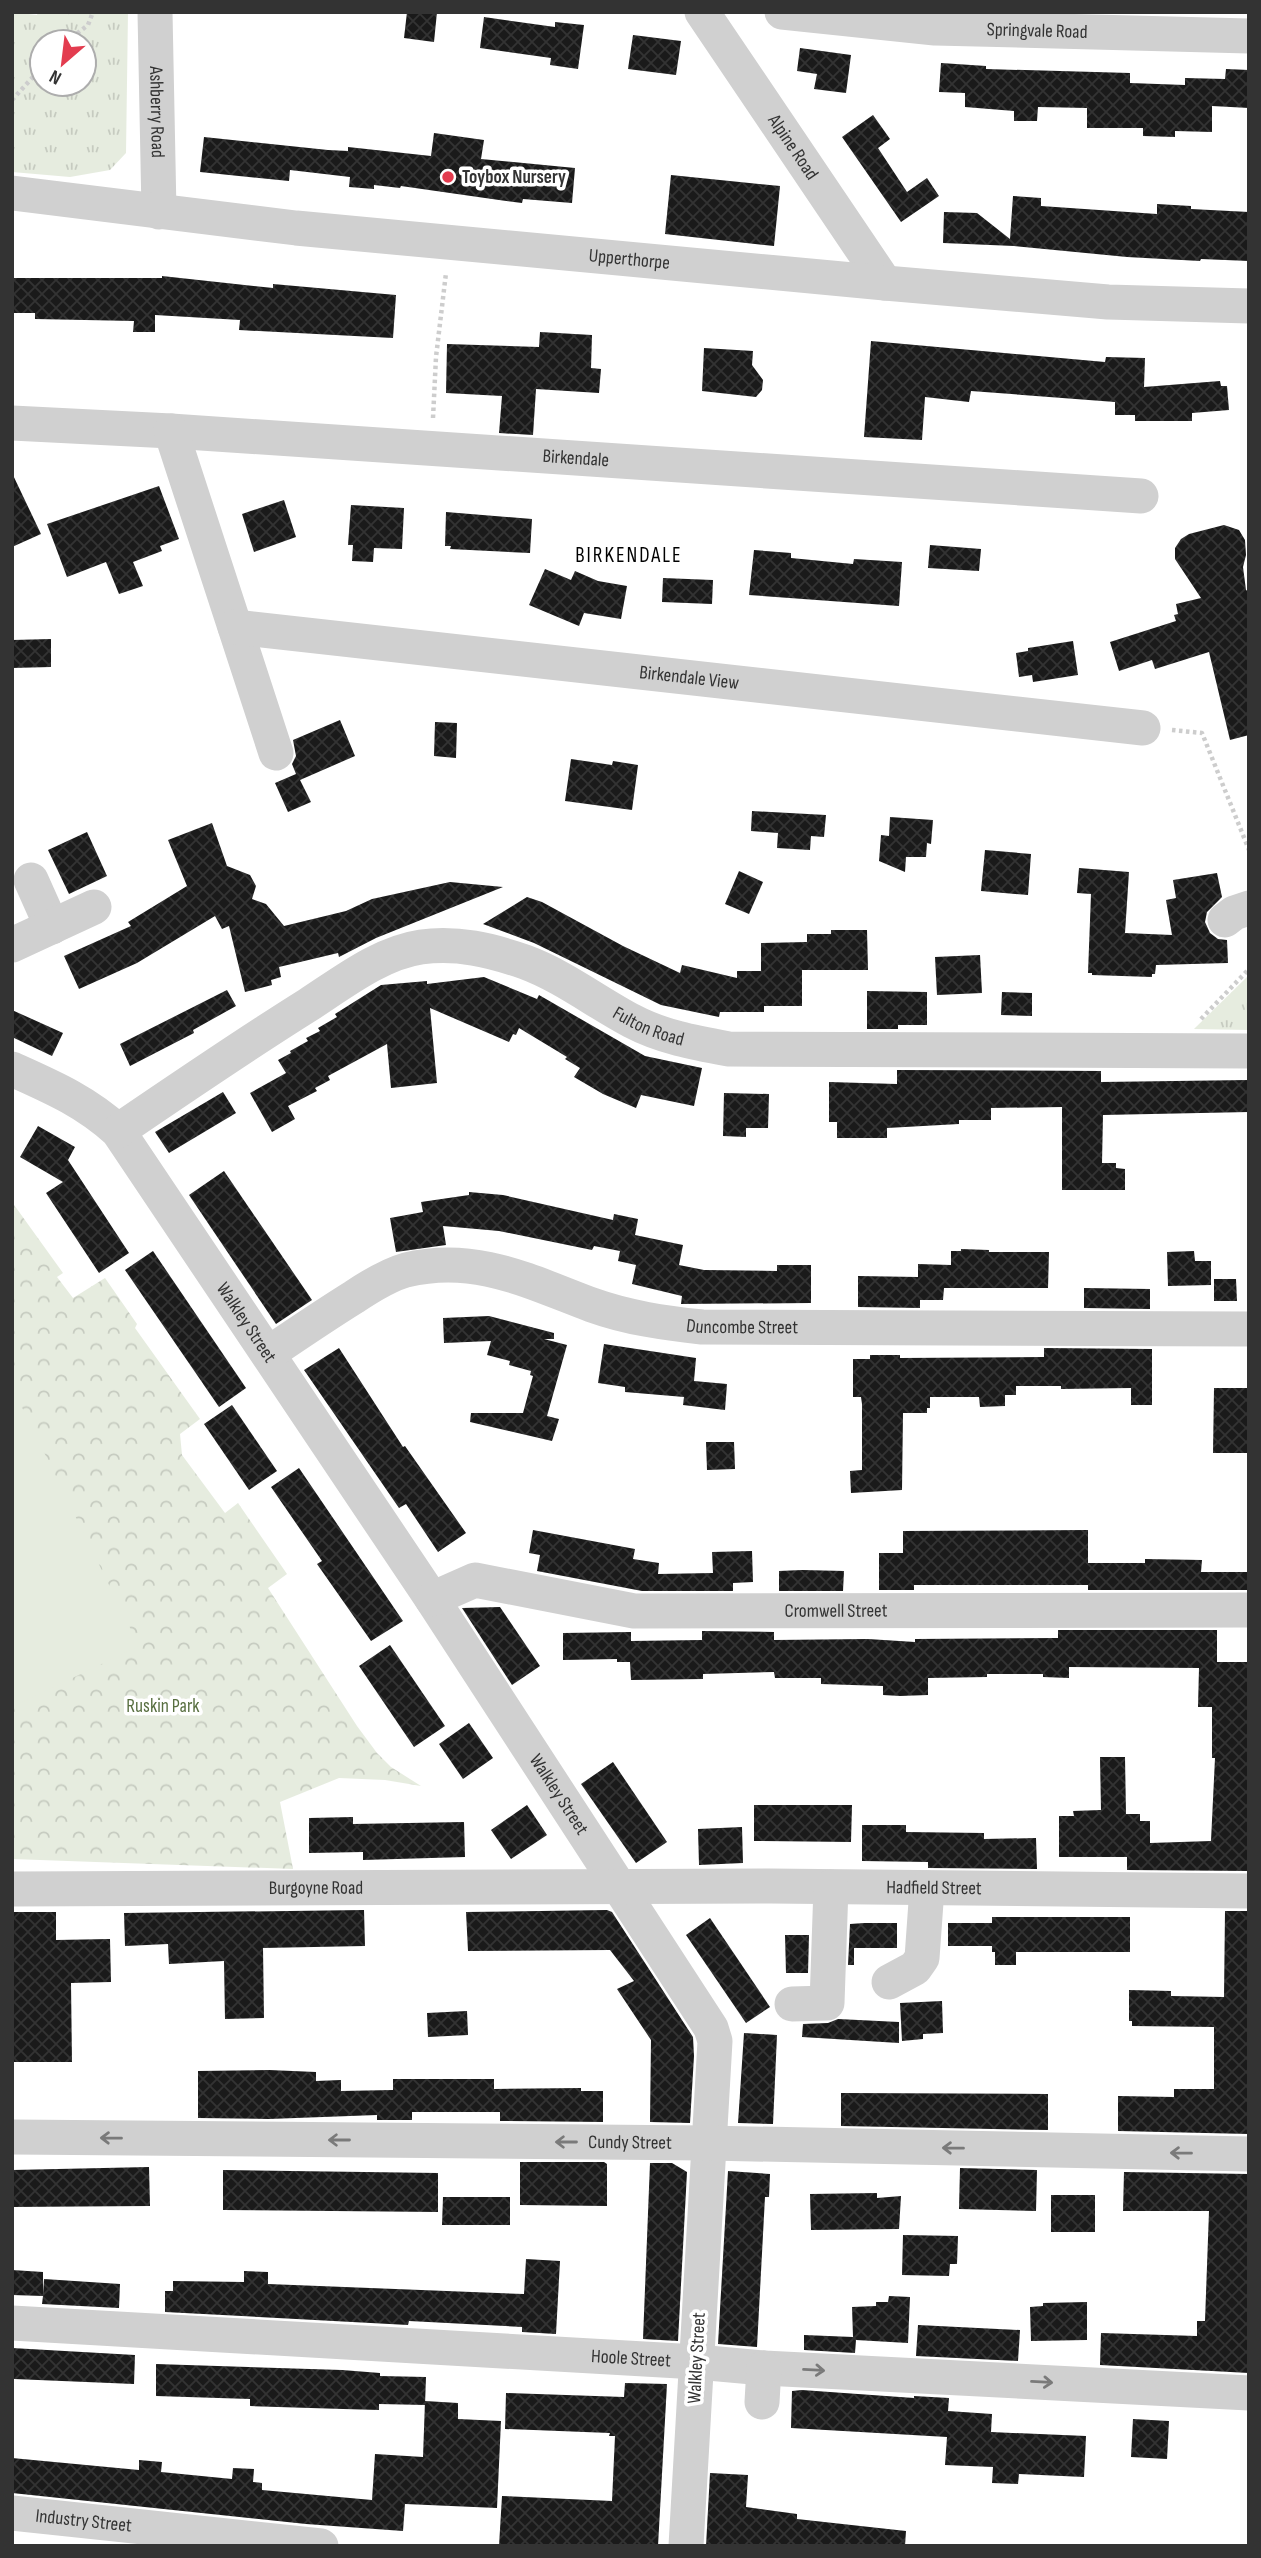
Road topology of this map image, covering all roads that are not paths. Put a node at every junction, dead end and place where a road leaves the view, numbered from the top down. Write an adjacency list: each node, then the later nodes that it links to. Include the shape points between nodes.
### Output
1 (155, 12): 6 (street, Ashberry Road)
2 (702, 12): 7 (street, Alpine Road)
3 (782, 12): 4 (street, Springvale Road, via 935,28)
4 (1249, 36)
5 (12, 193): 6 (street, Upperthorpe)
6 (159, 212): 7 (street, Upperthorpe)
7 (885, 283): 8 (street, Upperthorpe, via 1108,302)
8 (1249, 306)
9 (12, 423): 10 (street, Birkendale)
10 (171, 431): 11 (street, Birkendale); 12 (street)
11 (1141, 496)
12 (235, 626): 13 (street, Birkendale View); 14 (street)
13 (1143, 728)
14 (276, 753)
15 (31, 880): 17 (street)
16 (94, 907): 17 (street)
17 (52, 927): 18 (street)
18 (12, 945)
19 (1249, 1051): 21 (street, Fulton Road, via 729,1049 634,1022 528,963 468,946 419,947 379,961)
20 (12, 1069): 21 (street, Walkley Street, via 68,1094)
21 (118, 1131): 23 (street, Walkley Street)
22 (1249, 1329): 23 (street, Duncombe Street, via 691,1326 621,1314 507,1273 443,1265 404,1270 369,1287)
23 (268, 1353): 24 (street, Walkley Street)
24 (432, 1599): 25 (street, Cromwell Street, via 475,1580 634,1611); 27 (street, Walkley Street)
25 (1249, 1610)
26 (831, 1887): 27 (street, Hadfield Street); 28 (street, Hadfield Street); 32 (street, via 827,2003)
27 (621, 1888): 29 (street, Burgoyne Road); 34 (street, Walkley Street, via 711,2028 715,2041)
28 (927, 1888): 30 (street, Hadfield Street); 31 (street, via 922,1958 915,1968)
29 (12, 1889)
30 (1249, 1891)
31 (889, 1982)
32 (792, 2004)
33 (12, 2137): 34 (street, Cundy Street, one-way to 33)
34 (708, 2143): 35 (street, Cundy Street, one-way to 34, via 1082,2140); 37 (street, Walkley Street)
35 (1249, 2154)
36 (12, 2323): 37 (street, Hoole Street)
37 (697, 2362): 38 (street, Hoole Street, one-way to 38, via 763,2385); 41 (street, Walkley Street)
38 (1249, 2393)
39 (12, 2513): 40 (street, Industry Street)
40 (321, 2546)
41 (686, 2546)

